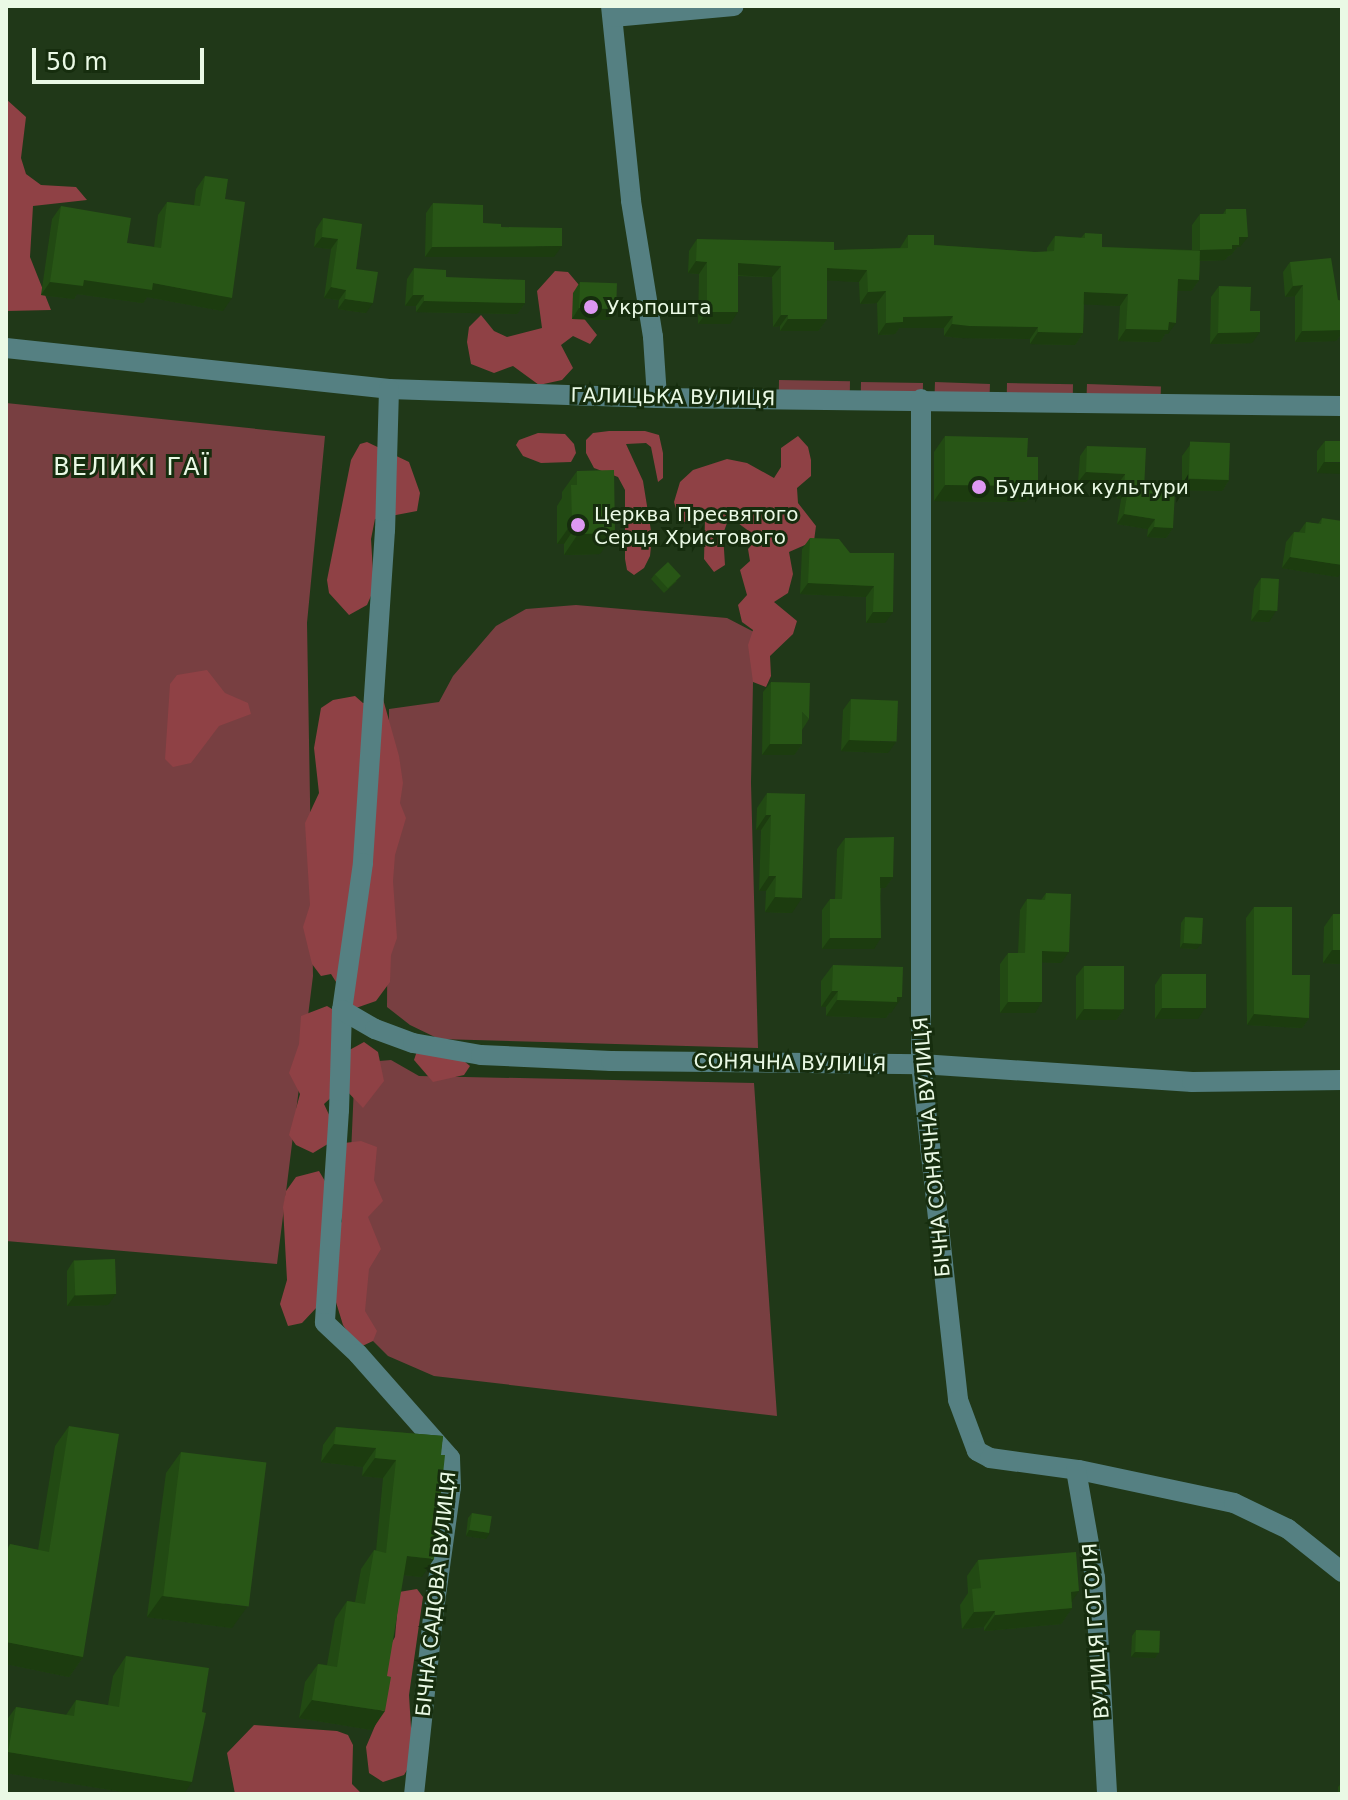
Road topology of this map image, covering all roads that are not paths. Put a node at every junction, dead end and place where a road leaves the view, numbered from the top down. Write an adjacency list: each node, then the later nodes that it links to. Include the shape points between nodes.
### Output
1 (734, 6): 2 (street)
2 (615, 10): 5 (street, via 631,201 653,337)
3 (6, 348): 4 (street, ГАЛИЦЬКА ВУЛИЦЯ)
4 (389, 389): 5 (street, ГАЛИЦЬКА ВУЛИЦЯ); 8 (street, БІЧНА САДОВА ВУЛИЦЯ, via 363,863)
5 (657, 398): 6 (street, ГАЛИЦЬКА ВУЛИЦЯ)
6 (921, 399): 7 (street, ГАЛИЦЬКА ВУЛИЦЯ); 9 (street, БІЧНА СОНЯЧНА ВУЛИЦЯ)
7 (1342, 406)
8 (342, 1010): 9 (street, СОНЯЧНА ВУЛИЦЯ, via 413,1043 481,1055); 13 (street, БІЧНА САДОВА ВУЛИЦЯ, via 325,1323 450,1458 451,1487)
9 (921, 1064): 10 (street, СОНЯЧНА ВУЛИЦЯ, via 1192,1082); 11 (street, БІЧНА СОНЯЧНА ВУЛИЦЯ, via 958,1400 977,1451 990,1458)
10 (1342, 1080)
11 (1076, 1470): 12 (street, БІЧНА СОНЯЧНА ВУЛИЦЯ, via 1234,1503 1288,1529); 14 (street, ВУЛИЦЯ ГОГОЛЯ, via 1095,1578)
12 (1342, 1572)
13 (414, 1794)
14 (1107, 1794)

